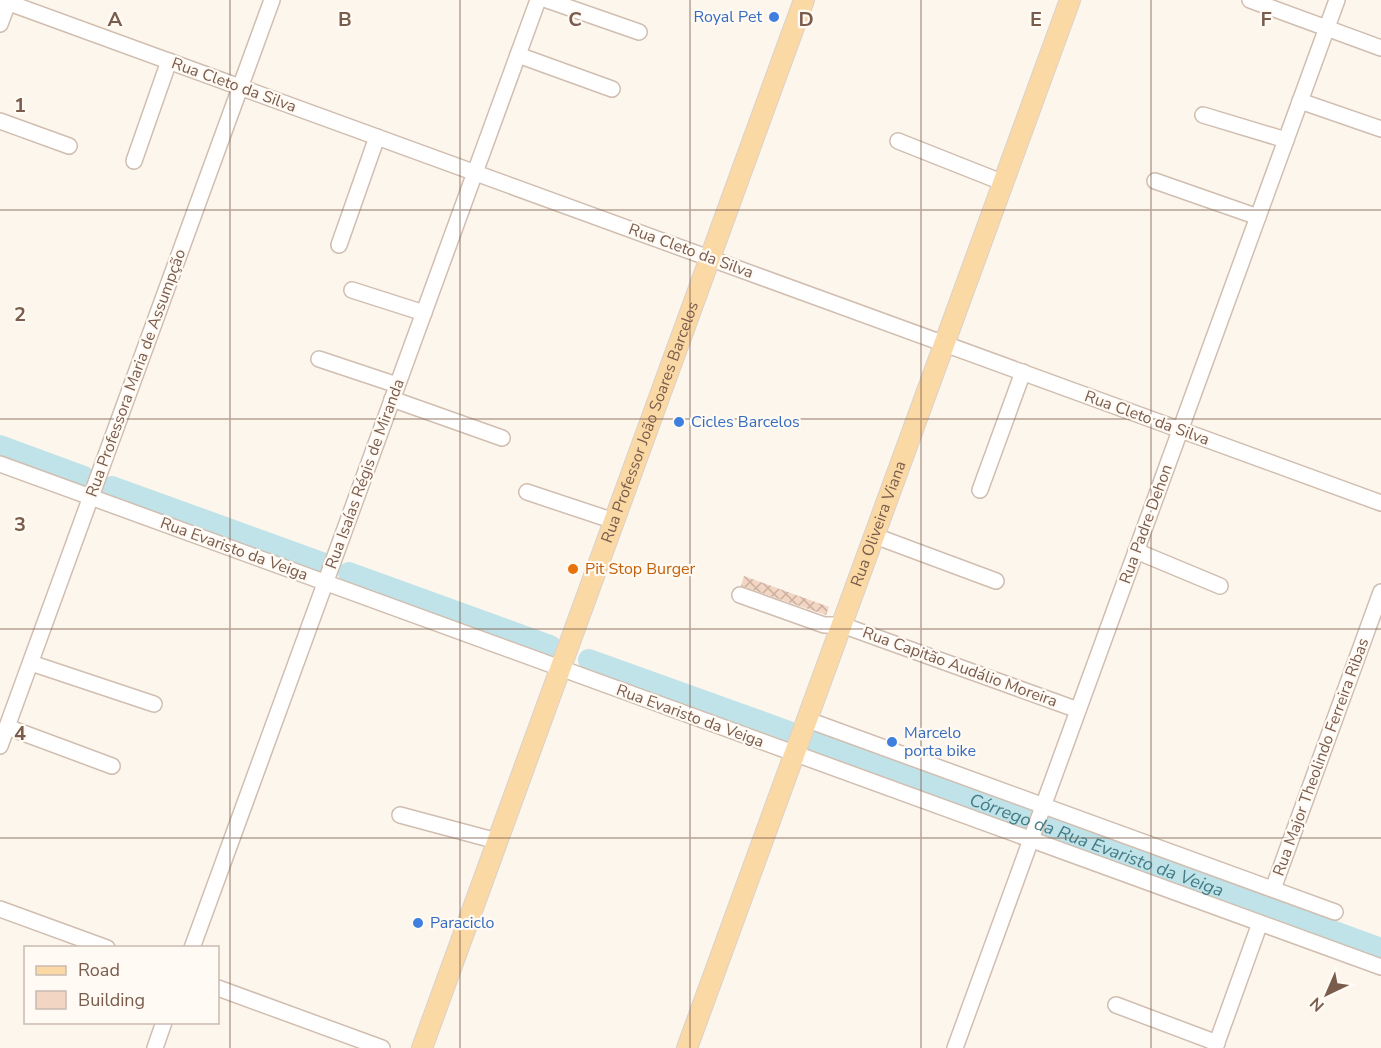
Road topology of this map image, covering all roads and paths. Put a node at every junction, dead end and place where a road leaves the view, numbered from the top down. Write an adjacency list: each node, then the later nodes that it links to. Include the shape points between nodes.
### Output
1 (272, 0): 15 (street, Rua Professora Maria de Assumpção)
2 (538, 0): 13 (street, Rua Isaías Régis de Miranda)
3 (547, 0): 11 (street)
4 (804, 0): 31 (main road, Rua Professor João Soares Barcelos)
5 (1070, 0): 28 (main road, Rua Oliveira Viana)
6 (1250, 0): 10 (street)
7 (1337, 0): 10 (street, Rua Padre Dehon)
8 (6, 2): 9 (street); 14 (street, Rua Cleto da Silva)
9 (0, 24)
10 (1327, 28): 12 (street); 17 (street, Rua Padre Dehon)
11 (639, 32)
12 (1381, 48)
13 (518, 55): 16 (street); 26 (street, Rua Isaías Régis de Miranda)
14 (169, 61): 15 (street, Rua Cleto da Silva); 25 (street)
15 (240, 87): 21 (street, Rua Cleto da Silva); 43 (street, Rua Professora Maria de Assumpção)
16 (612, 89)
17 (1300, 101): 20 (street); 22 (street, Rua Padre Dehon)
18 (1203, 115): 22 (street)
19 (0, 121): 24 (street)
20 (1381, 129)
21 (377, 137): 26 (street, Rua Cleto da Silva); 30 (street)
22 (1286, 140): 29 (street, Rua Padre Dehon)
23 (898, 141): 28 (street)
24 (69, 146)
25 (134, 161)
26 (475, 173): 31 (street, Rua Cleto da Silva); 33 (street, Rua Isaías Régis de Miranda)
27 (1155, 181): 29 (street)
28 (1004, 183): 34 (main road, Rua Oliveira Viana)
29 (1258, 217): 38 (street, Rua Padre Dehon)
30 (339, 245)
31 (710, 258): 34 (street, Rua Cleto da Silva); 45 (main road, Rua Professor João Soares Barcelos)
32 (352, 290): 33 (street)
33 (424, 313): 37 (street, Rua Isaías Régis de Miranda)
34 (945, 344): 36 (street, Rua Cleto da Silva); 46 (main road, Rua Oliveira Viana)
35 (319, 359): 37 (street)
36 (1023, 372): 38 (street, Rua Cleto da Silva); 41 (street)
37 (395, 392): 39 (street); 49 (street, Rua Isaías Régis de Miranda)
38 (1180, 430): 44 (street, Rua Cleto da Silva); 47 (street, Rua Padre Dehon)
39 (502, 438)
40 (0, 464): 43 (street, Rua Evaristo da Veiga)
41 (980, 490)
42 (527, 492): 45 (street)
43 (91, 497): 49 (street, Rua Evaristo da Veiga); 54 (street, Rua Professora Maria de Assumpção)
44 (1381, 503)
45 (614, 521): 55 (main road, Rua Professor João Soares Barcelos)
46 (875, 536): 48 (street); 53 (main road, Rua Oliveira Viana)
47 (1136, 551): 50 (street); 57 (street, Rua Padre Dehon)
48 (996, 581)
49 (325, 582): 55 (street, Rua Evaristo da Veiga); 72 (street, Rua Isaías Régis de Miranda)
50 (1220, 586)
51 (1381, 592): 67 (street, Rua Major Theolindo Ferreira Ribas)
52 (740, 595): 53 (street, Rua Capitão Audálio Moreira, via 824,626)
53 (842, 625): 57 (street, Rua Capitão Audálio Moreira); 58 (main road, Rua Oliveira Viana)
54 (31, 663): 56 (street); 59 (street, Rua Professora Maria de Assumpção)
55 (560, 668): 61 (street, Rua Evaristo da Veiga); 66 (main road, Rua Professor João Soares Barcelos)
56 (154, 704)
57 (1078, 710): 63 (street, Rua Padre Dehon)
58 (808, 720): 61 (main road, Rua Oliveira Viana); 63 (street)
59 (7, 727): 60 (street, Rua Professora Maria de Assumpção); 62 (street)
60 (0, 746)
61 (795, 754): 65 (street, Rua Evaristo da Veiga); 81 (main road, Rua Oliveira Viana)
62 (112, 766)
63 (1043, 806): 65 (street, Rua Padre Dehon); 67 (street)
64 (399, 815): 66 (street)
65 (1031, 840): 70 (street, Rua Evaristo da Veiga); 82 (street, Rua Padre Dehon)
66 (497, 841): 80 (main road, Rua Professor João Soares Barcelos)
67 (1273, 889): 69 (street)
68 (0, 909): 71 (street)
69 (1335, 912)
70 (1260, 923): 73 (street, Rua Evaristo da Veiga); 77 (street)
71 (102, 946)
72 (193, 946)
73 (1381, 968)
74 (219, 988): 79 (street)
75 (1116, 1005): 77 (street)
76 (164, 1024): 78 (street)
77 (1216, 1046)
78 (155, 1048)
79 (382, 1048)
80 (422, 1048)
81 (687, 1048)
82 (955, 1048)

